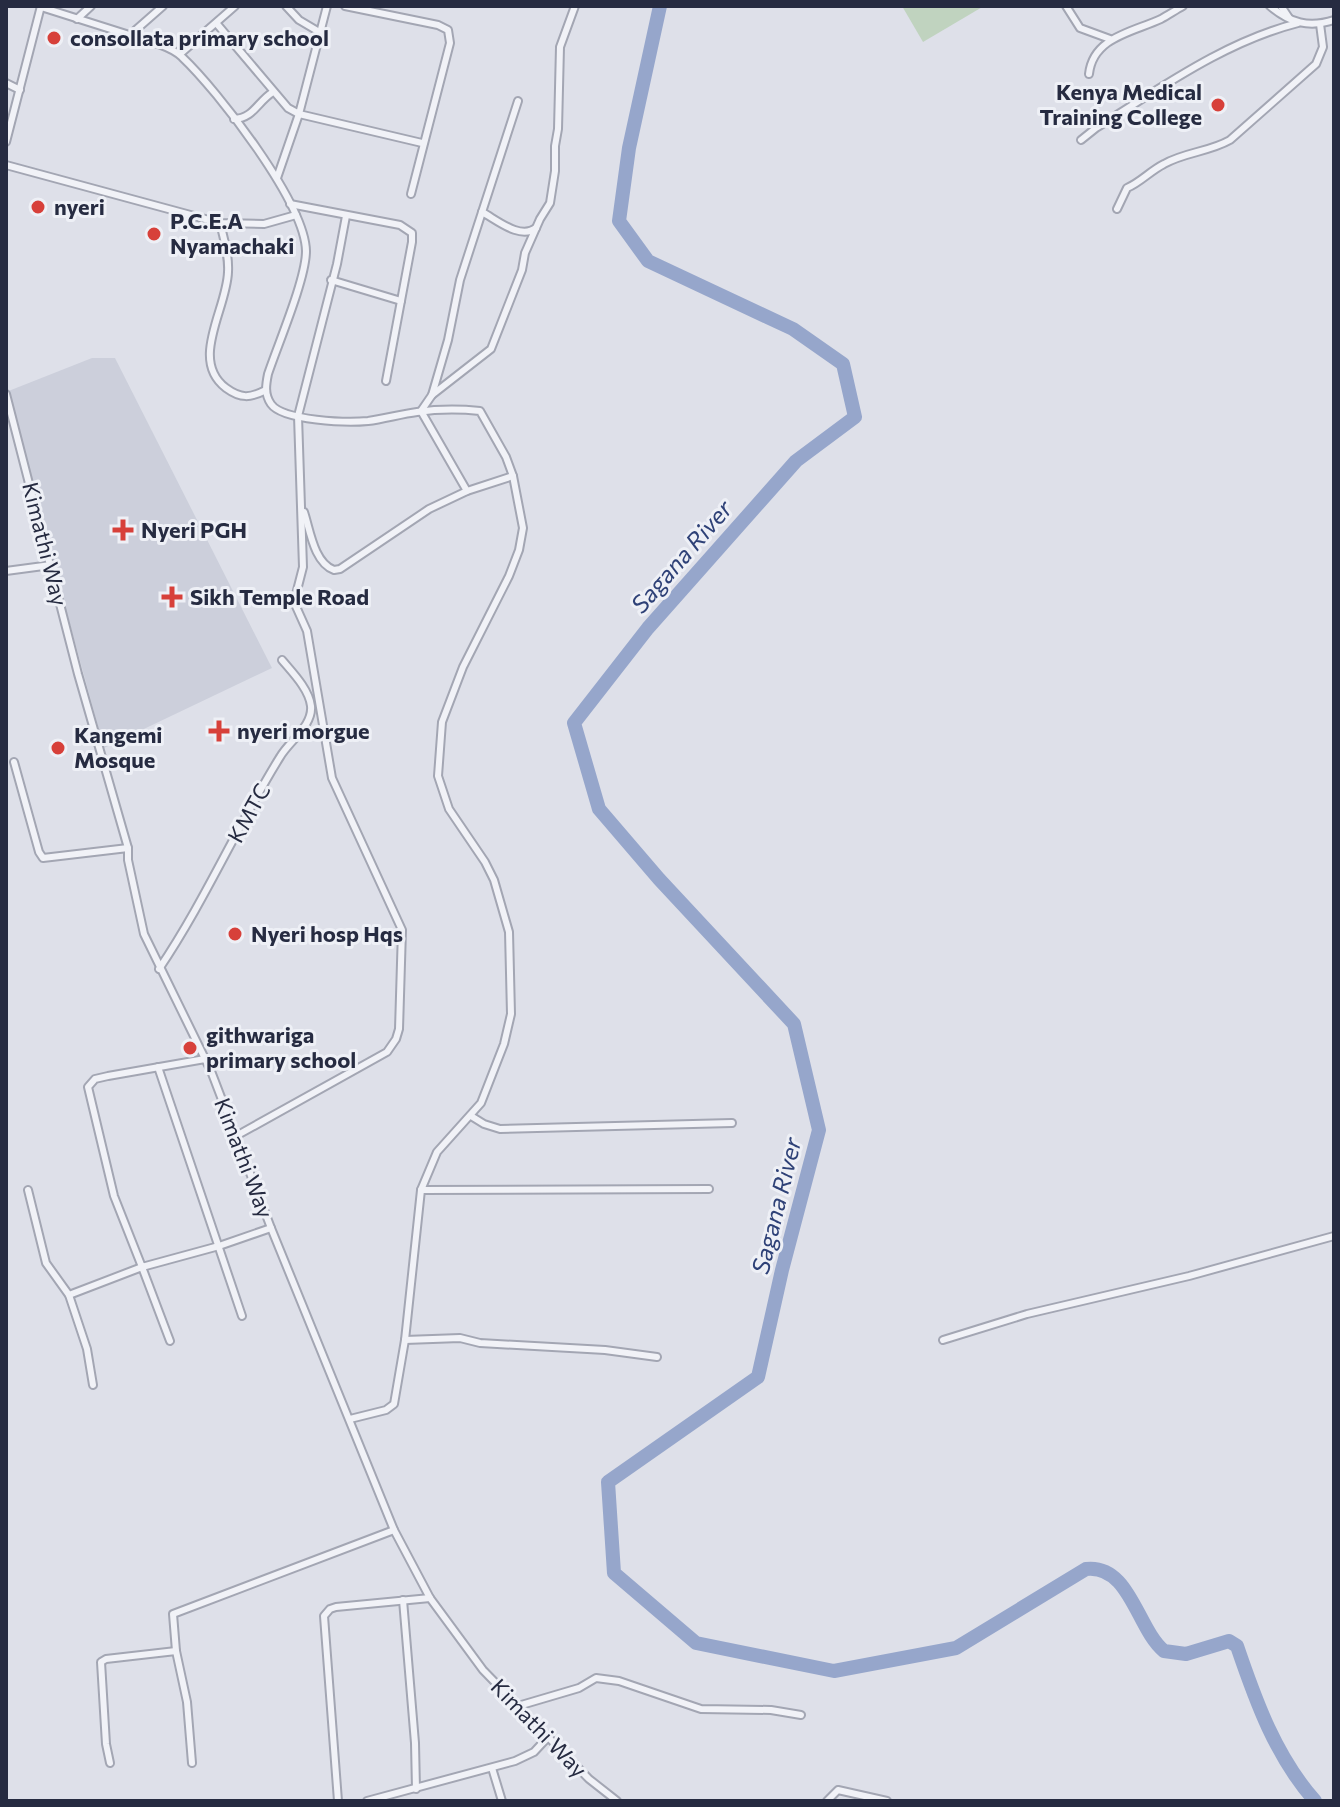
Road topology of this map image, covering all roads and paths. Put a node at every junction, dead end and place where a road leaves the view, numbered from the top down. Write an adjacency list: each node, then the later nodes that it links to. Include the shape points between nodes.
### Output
1 (41, 6): 13 (street); 24 (street)
2 (91, 6): 13 (street)
3 (163, 6): 19 (street)
4 (235, 6): 16 (street)
5 (286, 6): 18 (street)
6 (327, 6): 18 (street)
7 (345, 6): 31 (street, via 448,30 450,43)
8 (575, 6): 41 (street, via 560,47 552,192)
9 (1066, 6): 20 (street, via 1080,28)
10 (1183, 6): 20 (street)
11 (1270, 6): 15 (street)
12 (1281, 6): 15 (street)
13 (77, 19): 19 (street)
14 (1334, 20): 17 (street)
15 (1294, 22): 17 (street); 29 (street, via 1225,50)
16 (217, 24): 21 (street); 25 (street)
17 (1320, 24): 36 (street, via 1323,47 1316,64 1230,140 1162,164 1127,188)
18 (321, 33): 27 (street)
19 (130, 35): 21 (street)
20 (1110, 39): 22 (street)
21 (180, 54): 28 (street)
22 (1089, 74)
23 (6, 83): 24 (street)
24 (20, 90): 30 (street)
25 (273, 92): 27 (street); 28 (street, via 251,114)
26 (518, 101): 37 (street)
27 (299, 114): 31 (street); 33 (street)
28 (234, 119): 33 (street)
29 (1081, 140)
30 (6, 142)
31 (422, 143): 34 (street)
32 (6, 165): 40 (street)
33 (277, 178): 35 (street)
34 (411, 194)
35 (290, 204): 38 (street); 39 (street)
36 (1117, 209)
37 (482, 212): 41 (street, via 522,233); 47 (street)
38 (296, 215): 40 (street, via 264,224); 45 (street, via 305,242 304,268)
39 (346, 216): 42 (street); 43 (street, via 400,225 412,233)
40 (220, 223): 45 (street, via 229,271 211,340 211,370 223,386 242,397)
41 (536, 228): 47 (street, via 491,349)
42 (331, 280): 43 (street); 49 (street)
43 (401, 301): 44 (street)
44 (386, 381)
45 (266, 390): 49 (street, via 279,411)
46 (6, 394): 50 (street, Kimathi Way)
47 (432, 395): 48 (street)
48 (421, 411): 49 (street, via 343,422); 51 (street, via 480,411); 52 (street)
49 (298, 416): 53 (street)
50 (9, 419): 54 (street, Kimathi Way)
51 (513, 476): 52 (street); 62 (street, via 523,528 519,550 463,667 442,722 437,760 449,809 494,880 509,932 508,1029 481,1103)
52 (467, 491): 53 (street, via 334,570 318,555)
53 (302, 505): 64 (street, via 303,567 294,602 307,631 332,778 402,930 399,1029 387,1052)
54 (51, 565): 55 (street); 58 (street, Kimathi Way)
55 (6, 571)
56 (282, 660): 59 (street, KMTC, via 311,705 308,721 282,754)
57 (14, 762): 58 (street, via 43,858)
58 (128, 848): 59 (street, Kimathi Way, via 144,934)
59 (159, 969): 60 (street, Kimathi Way)
60 (205, 1059): 61 (street); 64 (street, Kimathi Way)
61 (158, 1067): 70 (street); 71 (street, via 95,1079 88,1087 114,1196)
62 (471, 1116): 63 (street, via 500,1129); 67 (street, via 437,1152)
63 (732, 1123)
64 (236, 1136): 68 (street, Kimathi Way)
65 (709, 1189): 67 (street)
66 (28, 1190): 72 (street, via 46,1263)
67 (421, 1190): 74 (street)
68 (271, 1228): 70 (street); 79 (street, Kimathi Way)
69 (1334, 1236): 75 (street)
70 (219, 1246): 71 (street); 73 (street)
71 (142, 1267): 72 (street); 76 (street)
72 (69, 1295): 78 (street)
73 (242, 1316)
74 (405, 1340): 77 (street, via 460,1338); 79 (street, via 394,1404)
75 (943, 1340)
76 (170, 1341)
77 (657, 1357)
78 (93, 1385)
79 (350, 1419): 80 (street, Kimathi Way)
80 (394, 1530): 81 (street, Kimathi Way); 83 (street, via 177,1611)
81 (430, 1598): 82 (street); 84 (street, Kimathi Way, via 483,1670)
82 (403, 1600): 90 (street); 91 (street, via 336,1607 324,1616)
83 (176, 1651): 87 (street, via 101,1662); 88 (street)
84 (518, 1706): 85 (street, via 596,1678 701,1709); 86 (street, Kimathi Way)
85 (801, 1715)
86 (547, 1738): 89 (street, via 534,1752); 94 (street, Kimathi Way)
87 (110, 1763)
88 (192, 1763)
89 (492, 1768): 90 (street); 93 (street)
90 (416, 1789): 92 (street)
91 (338, 1801)
92 (367, 1801)
93 (502, 1801)
94 (617, 1801)
95 (827, 1801): 96 (street, via 838,1790)
96 (887, 1801)

